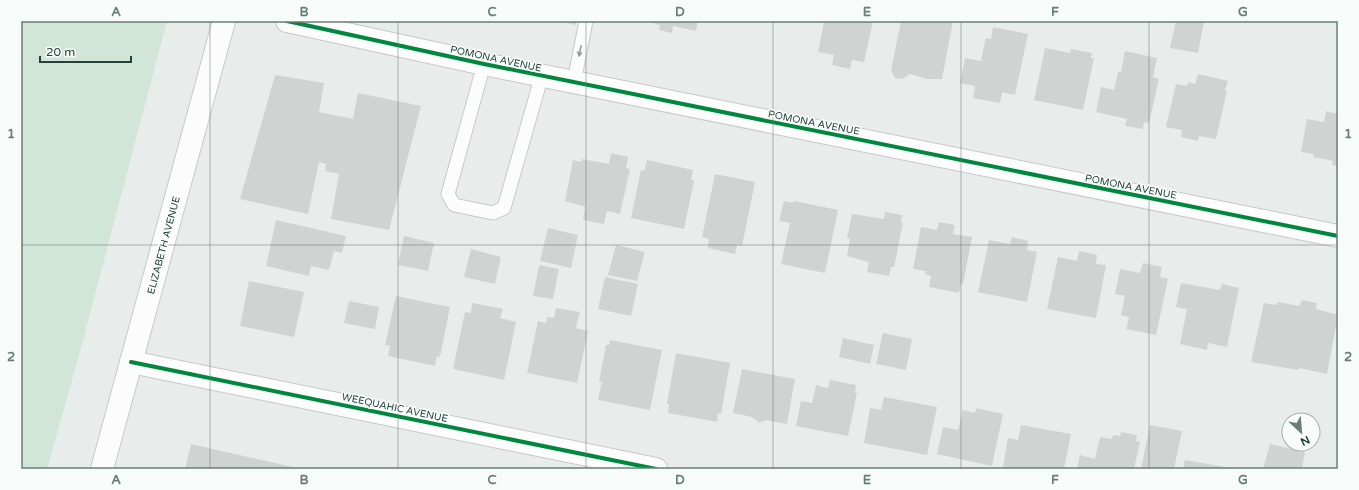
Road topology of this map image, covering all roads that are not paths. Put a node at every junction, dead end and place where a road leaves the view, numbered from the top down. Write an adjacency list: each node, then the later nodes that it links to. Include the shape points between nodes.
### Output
1 (224, 21): 8 (street, ELIZABETH AVENUE)
2 (287, 21): 4 (street, POMONA AVENUE)
3 (586, 21): 6 (lane, one-way to 6)
4 (484, 64): 5 (street, POMONA AVENUE); 5 (lane, via 448,194 454,206 493,213 504,208)
5 (542, 75): 6 (street, POMONA AVENUE)
6 (574, 82): 7 (street, POMONA AVENUE)
7 (1338, 236)
8 (131, 362): 9 (street, ELIZABETH AVENUE); 10 (street, WEEQUAHIC AVENUE)
9 (102, 469)
10 (656, 469)

